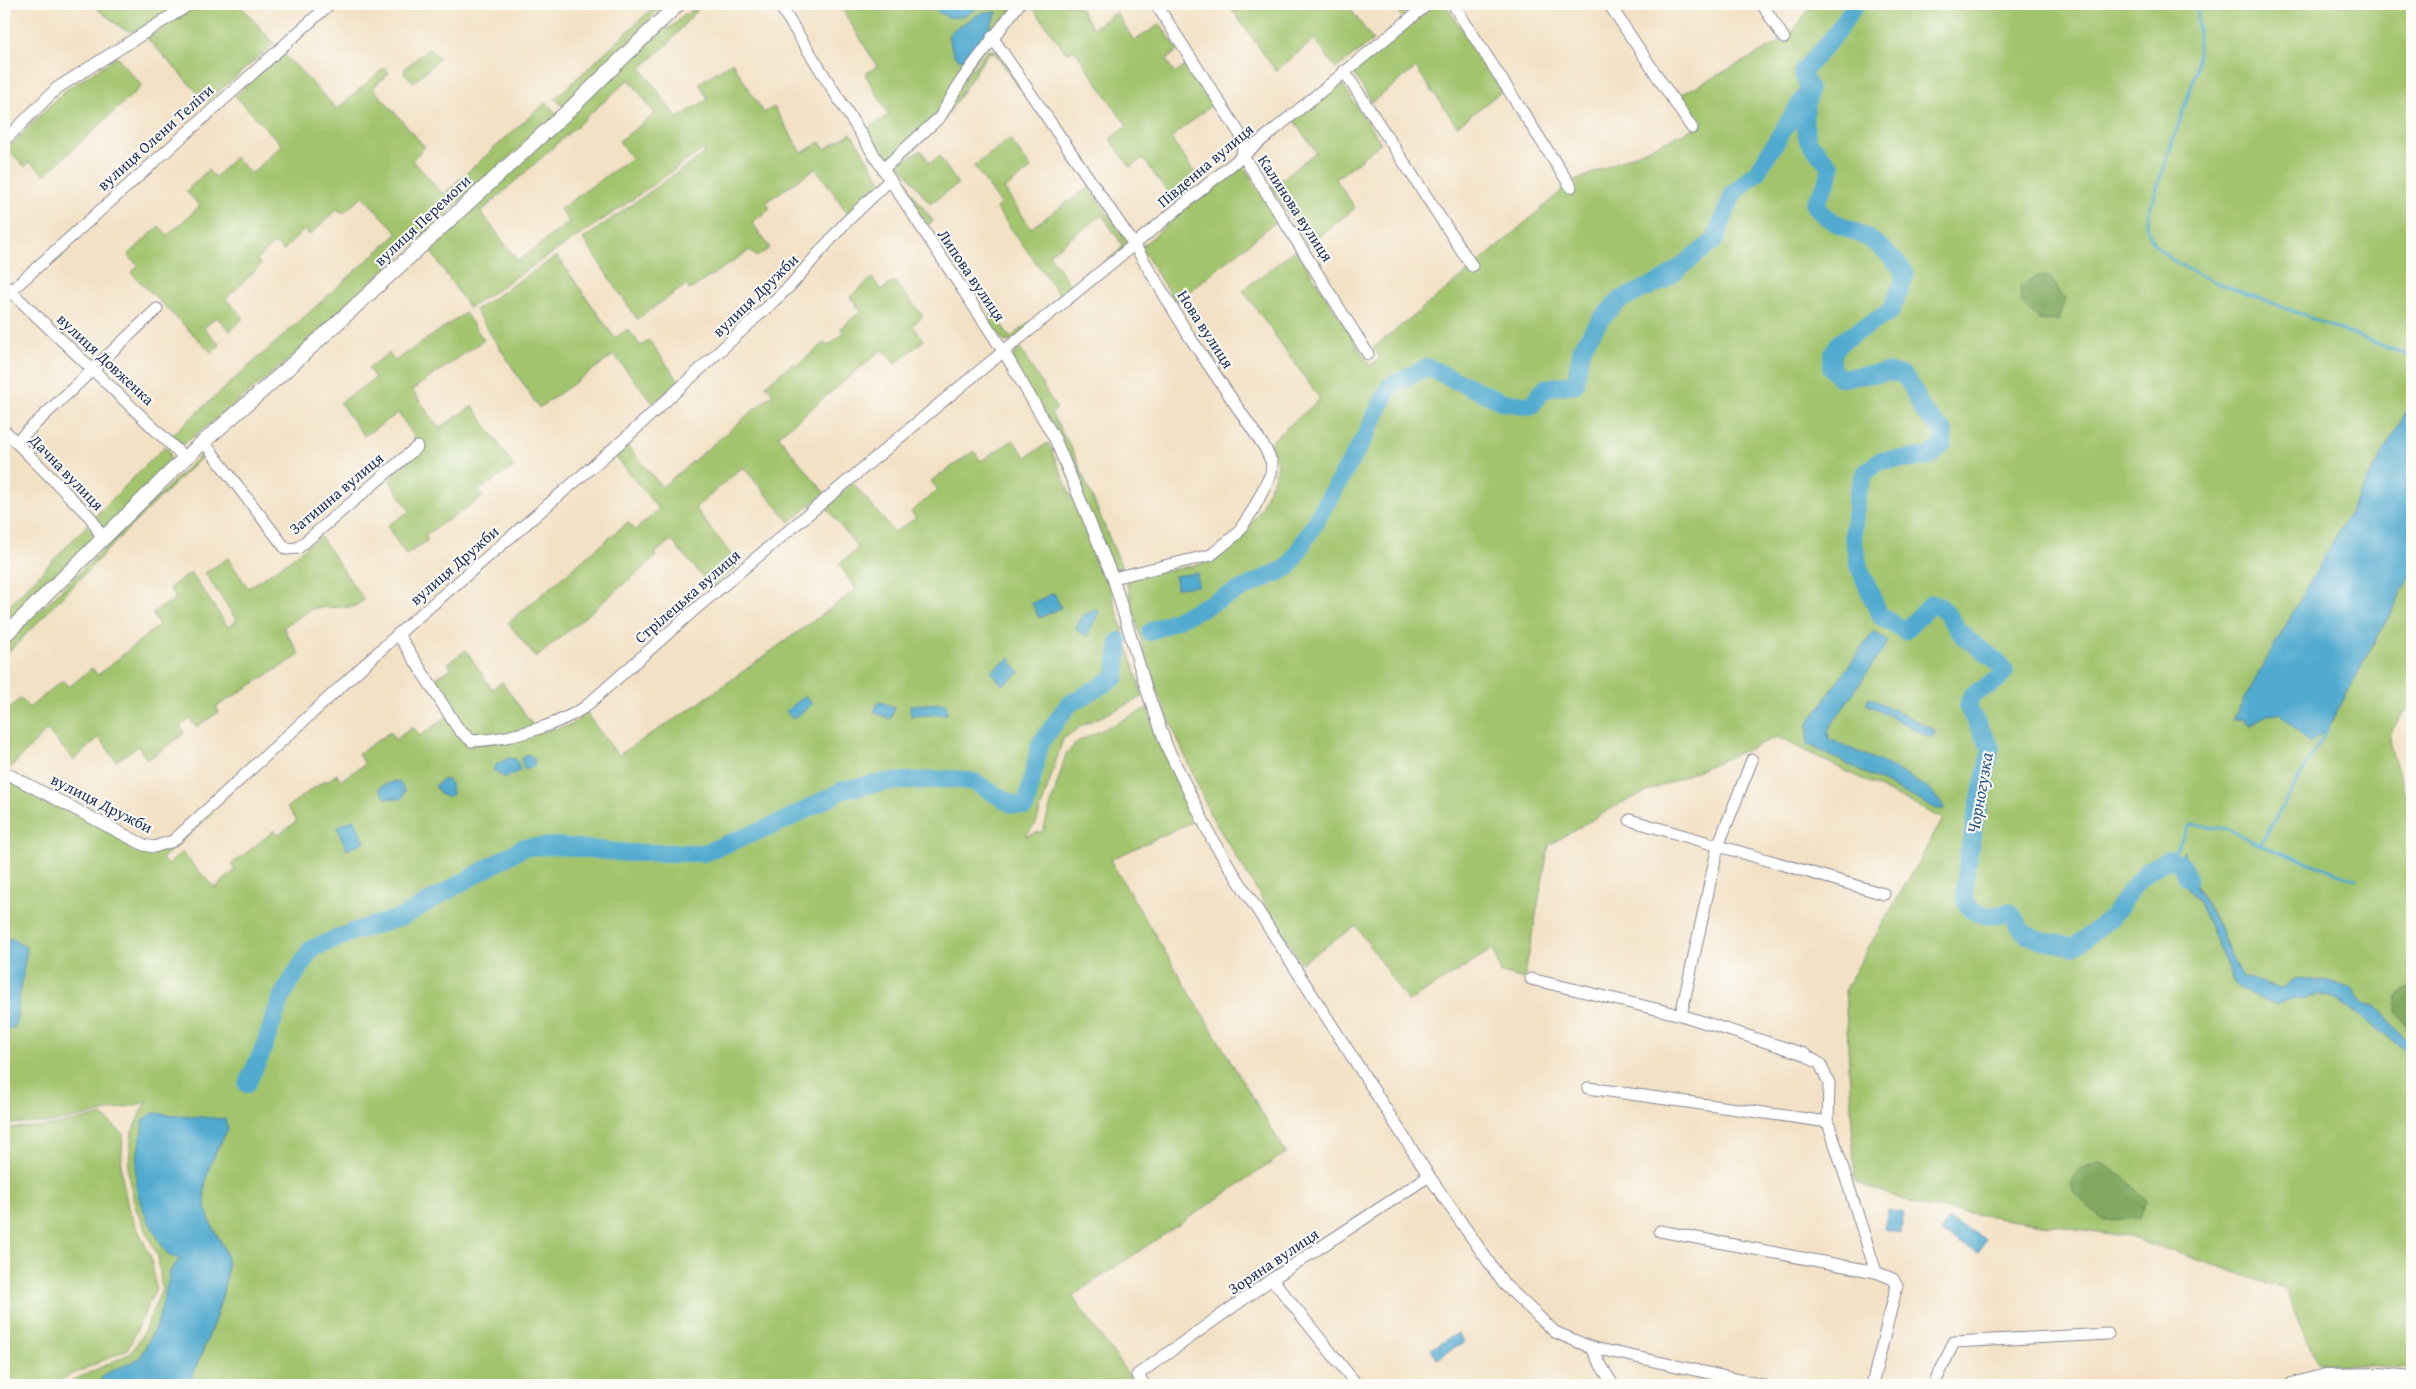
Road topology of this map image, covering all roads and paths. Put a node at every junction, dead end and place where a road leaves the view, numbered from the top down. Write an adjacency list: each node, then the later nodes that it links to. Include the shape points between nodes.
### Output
1 (330, 4): 22 (street, вулиця Олени Теліги)
2 (678, 4): 28 (main road, вулиця Перемоги, via 568,111 286,370)
3 (779, 4): 17 (street, Липова вулиця)
4 (1019, 4): 11 (street)
5 (1156, 4): 16 (street, Калинова вулиця, via 1240,134 1244,143)
6 (1428, 4): 13 (street, Південна вулиця)
7 (1453, 4): 19 (street)
8 (1610, 4): 14 (street)
9 (1762, 4): 12 (street)
10 (186, 5): 15 (street, via 58,88)
11 (992, 36): 17 (street, via 940,117); 20 (street, Нова вулиця)
12 (1784, 38)
13 (1344, 71): 16 (street, Південна вулиця); 21 (street)
14 (1692, 128)
15 (4, 141)
16 (1242, 154): 20 (street, Південна вулиця); 25 (street, Калинова вулиця)
17 (883, 169): 18 (street, Липова вулиця)
18 (890, 180): 24 (street, Липова вулиця); 34 (street, вулиця Дружби, via 844,223 790,286 637,428)
19 (1571, 187)
20 (1134, 246): 24 (street, Південна вулиця); 33 (street, Нова вулиця, via 1272,463 1271,474 1237,534 1211,555)
21 (1472, 266)
22 (6, 291): 26 (street, вулиця Довженка)
23 (157, 309): 26 (street)
24 (1004, 352): 33 (street, Липова вулиця, via 1054,439); 34 (street, Стрілецька вулиця, via 700,605 585,707 565,720 535,730 472,742 459,730)
25 (1368, 354)
26 (94, 370): 29 (street); 31 (street, вулиця Довженка)
27 (4, 430): 29 (street, Дачна вулиця)
28 (203, 441): 30 (street, Затишна вулиця, via 286,549 298,548); 31 (main road, вулиця Перемоги)
29 (16, 442): 32 (street, Дачна вулиця, via 91,518)
30 (417, 447)
31 (185, 458): 32 (main road, вулиця Перемоги)
32 (103, 539): 35 (main road, вулиця Перемоги)
33 (1113, 578): 45 (street, Липова вулиця, via 1167,747 1213,841)
34 (398, 634): 37 (street, вулиця Дружби, via 173,841 163,846 144,845)
35 (4, 636)
36 (1752, 760): 39 (street)
37 (4, 772)
38 (1630, 820): 39 (street)
39 (1718, 846): 40 (street); 42 (street)
40 (1884, 894)
41 (1531, 979): 42 (street)
42 (1681, 1015): 44 (street, via 1804,1054 1820,1064 1829,1083)
43 (1588, 1088): 44 (street)
44 (1828, 1122): 47 (street)
45 (1429, 1176): 48 (street, Зоряна вулиця); 50 (street, Липова вулиця, via 1504,1284 1554,1332)
46 (1660, 1231): 47 (street)
47 (1876, 1272): 56 (street, via 1897,1285)
48 (1272, 1279): 52 (street, Зоряна вулиця, via 1137,1375); 53 (street)
49 (2108, 1334): 57 (street, via 1954,1342)
50 (1590, 1348): 54 (street); 55 (street, Липова вулиця)
51 (2412, 1378): 58 (main road, via 2326,1376)
52 (1146, 1385)
53 (1357, 1385)
54 (1613, 1385)
55 (1763, 1385)
56 (1872, 1385)
57 (1934, 1385)
58 (2292, 1385)

